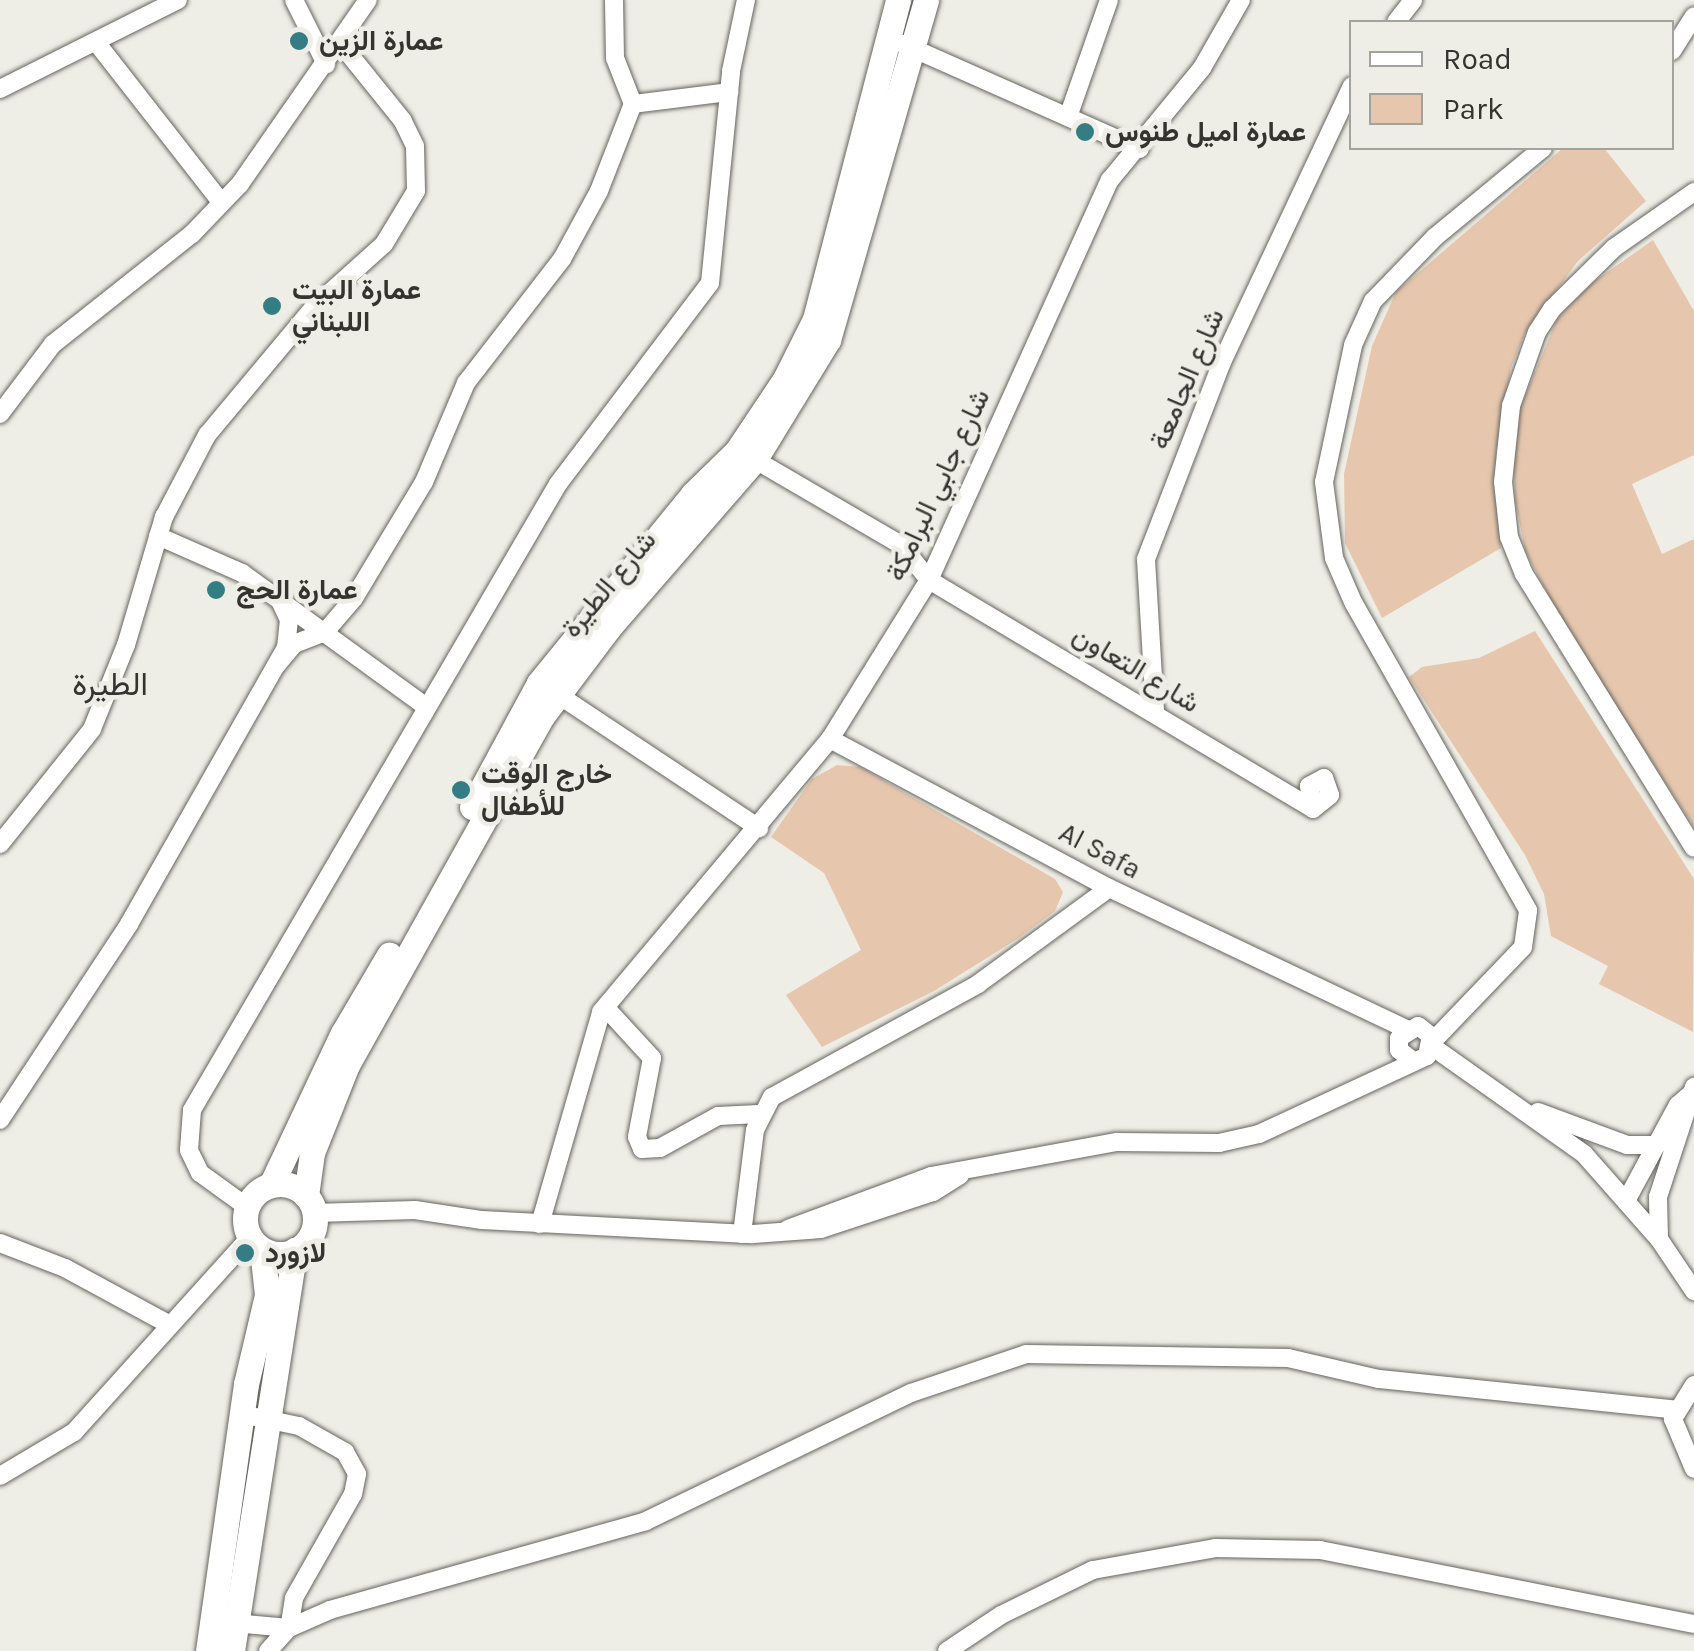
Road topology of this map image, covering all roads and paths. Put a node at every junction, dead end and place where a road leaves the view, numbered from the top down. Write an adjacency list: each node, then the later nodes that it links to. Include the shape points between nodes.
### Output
1 (178, 0): 14 (street)
2 (294, 0): 18 (street)
3 (368, 0): 15 (street)
4 (614, 0): 22 (street, via 615,58)
5 (746, 0): 20 (street)
6 (898, 0): 13 (main road, شارع الطيرة)
7 (926, 0): 16 (main road, شارع الطيرة)
8 (1109, 0): 23 (street)
9 (1241, 0): 24 (street, شارع جابي البرامكة, via 1202,68)
10 (1413, 0): 12 (street)
11 (1694, 16): 17 (street)
12 (1398, 20)
13 (884, 36): 16 (street); 29 (main road, شارع الطيرة, via 816,319)
14 (96, 42): 19 (street); 27 (street)
15 (340, 43): 18 (street); 30 (street, via 415,146 416,192 384,244 314,307 207,435)
16 (908, 46): 23 (street); 29 (main road, شارع الطيرة, via 828,340)
17 (1674, 48)
18 (326, 64): 27 (street)
19 (0, 89)
20 (729, 92): 22 (street); 36 (street, via 710,283 558,484 514,567)
21 (1349, 92): 37 (street, شارع الجامعة, via 1222,362 1146,559)
22 (633, 104): 33 (street, via 599,191 562,259 466,383 424,482 354,598)
23 (1068, 117): 24 (street)
24 (1140, 149): 31 (street, شارع جابي البرامكة, via 1110,180)
25 (1541, 150): 45 (street, via 1435,236 1373,300 1354,345 1324,482 1334,558 1353,602 1528,910 1523,947)
26 (1694, 192): 42 (street, via 1614,248 1536,332 1511,406 1503,482 1509,537 1524,574)
27 (222, 203): 28 (street, via 53,344)
28 (0, 414)
29 (746, 455): 31 (street, شارع التعاون, via 901,545); 35 (main road, شارع الطيرة, via 693,494)
30 (158, 536): 32 (street, via 212,555); 41 (street, via 92,729)
31 (929, 580): 37 (street, شارع التعاون); 38 (street, شارع جابي البرامكة)
32 (278, 596): 33 (street); 34 (street, via 289,634)
33 (325, 632): 34 (street, via 294,644); 36 (street)
34 (275, 667): 49 (street, via 129,924)
35 (549, 689): 40 (street); 51 (main road, شارع الطيرة, via 342,1032); 53 (main road, شارع الطيرة, via 347,1065 312,1153)
36 (424, 706): 54 (street, via 192,1110 189,1150 200,1174)
37 (1155, 711): 39 (street, شارع التعاون)
38 (830, 739): 40 (street, شارع جابي البرامكة); 43 (street, Al Safa)
39 (1313, 809)
40 (759, 828): 44 (street, شارع جابي البرامكة)
41 (0, 844)
42 (1694, 848)
43 (1109, 888): 45 (street, Al Safa); 48 (street, via 978,984 785,1086)
44 (606, 1008): 48 (street, via 652,1058 637,1138 642,1149 660,1148 718,1116); 55 (street, شارع جابي البرامكة, via 590,1041)
45 (1415, 1044): 47 (street, Al Safa); 56 (street, via 1355,1090 1298,1118 1218,1143 1117,1142 931,1176 788,1230)
46 (1693, 1090): 50 (street); 57 (street, via 1658,1197)
47 (1516, 1103): 50 (street, via 1627,1145); 52 (street, Al Safa, via 1584,1154)
48 (759, 1114): 56 (street)
49 (0, 1120)
50 (1657, 1145): 52 (street)
51 (272, 1185): 53 (main road); 54 (main road)
52 (1626, 1201): 57 (street, Al Safa)
53 (310, 1205): 55 (street); 60 (main road, via 310,1237)
54 (247, 1208): 59 (main road)
55 (540, 1224): 56 (street)
56 (742, 1234)
57 (1659, 1239): 61 (street, Al Safa)
58 (0, 1243): 62 (street, via 65,1268)
59 (256, 1243): 60 (main road); 62 (street); 65 (main road, via 267,1295)
60 (295, 1250): 65 (main road)
61 (1694, 1291)
62 (170, 1325): 67 (street, via 74,1432)
63 (1694, 1384): 64 (street)
64 (1676, 1410): 66 (street, via 1674,1432); 70 (street, via 1379,1379 1288,1358 1026,1354 912,1392 646,1521 330,1610)
65 (253, 1416): 68 (main road); 70 (street, via 299,1426 345,1452 358,1474 294,1598); 71 (main road)
66 (1694, 1469)
67 (0, 1476)
68 (234, 1623): 70 (street); 72 (main road)
69 (1694, 1624): 74 (street, via 1320,1550 1215,1548 1093,1570 1001,1615)
70 (290, 1628): 73 (street)
71 (208, 1651)
72 (232, 1651)
73 (268, 1651)
74 (947, 1651)

